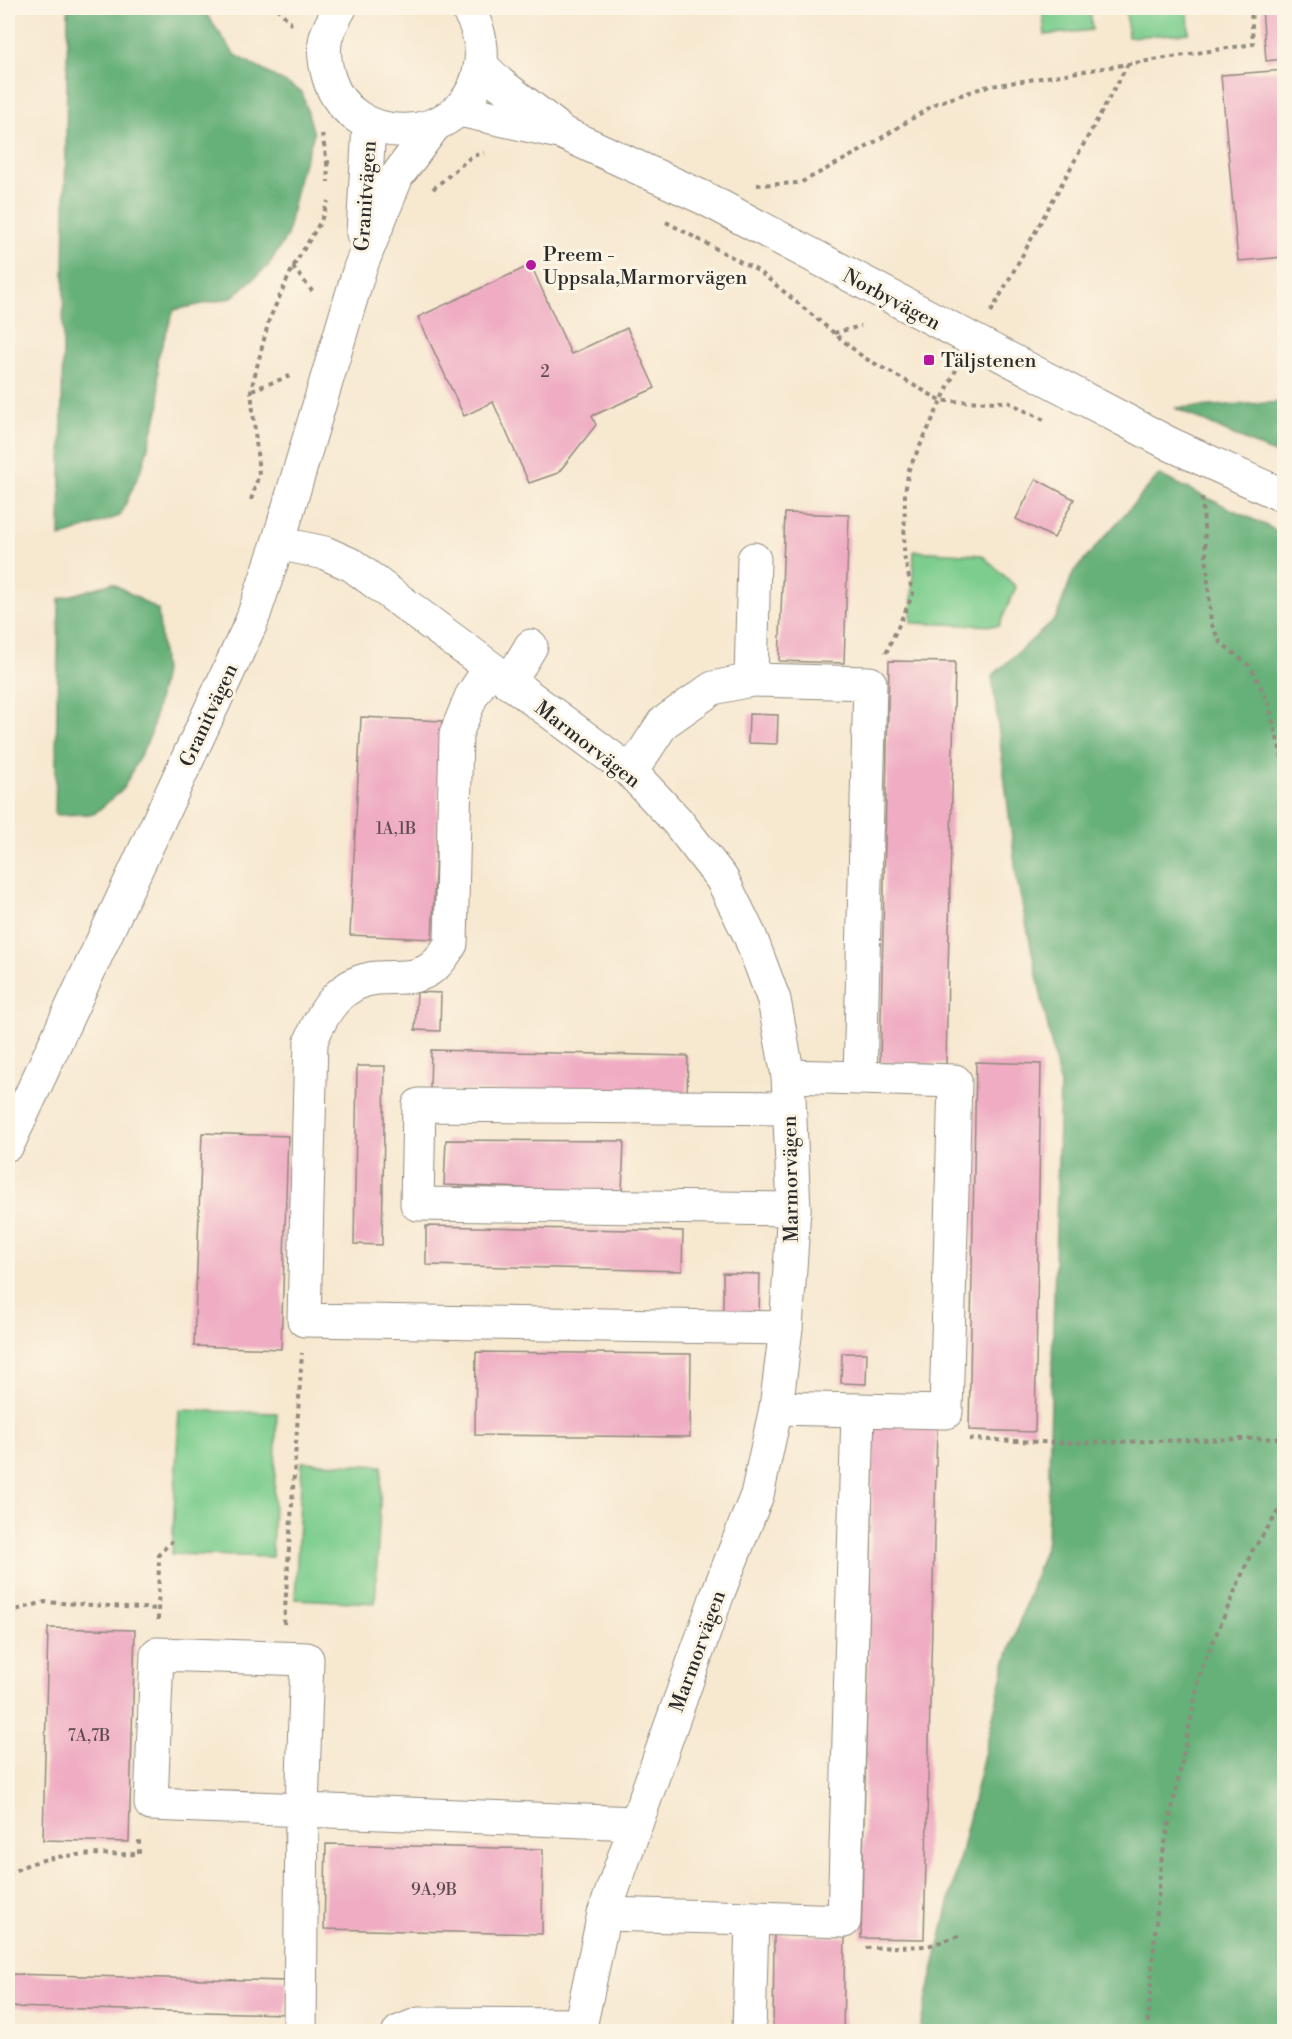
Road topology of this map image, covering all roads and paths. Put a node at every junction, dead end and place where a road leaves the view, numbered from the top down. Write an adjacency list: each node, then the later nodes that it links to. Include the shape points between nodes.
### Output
1 (277, 8): 5 (path, via 290,22)
2 (467, 8): 7 (street, Granitvägen, via 480,35)
3 (1251, 8): 6 (path, via 1253,44)
4 (329, 14): 10 (street, via 325,63 332,88 347,110)
5 (293, 33)
6 (1128, 64): 15 (path, via 986,87 937,103 800,183); 23 (path)
7 (481, 65): 8 (street, Granitvägen, via 476,89); 11 (street, Norbyvägen)
8 (446, 118): 10 (street, via 399,132); 11 (street, Norbyvägen); 14 (street, Granitvägen)
9 (319, 123): 13 (path)
10 (369, 125): 14 (street, Granitvägen)
11 (563, 133): 23 (street, Norbyvägen, via 704,198)
12 (492, 151): 14 (path, via 472,156 434,189)
13 (327, 162): 14 (path); 16 (path)
14 (383, 173): 31 (street, Granitvägen, via 360,268)
15 (755, 185)
16 (329, 189)
17 (329, 198): 19 (path, via 321,221)
18 (656, 217): 22 (path, via 760,272)
19 (293, 267): 20 (path); 25 (path, via 269,320)
20 (312, 291)
21 (861, 326): 22 (path)
22 (833, 333): 26 (path, via 863,357)
23 (975, 343): 26 (path, via 954,373); 28 (street, Norbyvägen, via 1170,444)
24 (290, 376): 25 (path)
25 (251, 390): 30 (path, via 259,474)
26 (942, 401): 27 (path, via 1008,402); 36 (path, via 909,470 905,493 904,556 913,594)
27 (1053, 425)
28 (1284, 496)
29 (1212, 501): 37 (path, via 1202,496 1211,623 1220,642 1251,667 1268,702)
30 (249, 508)
31 (278, 543): 34 (street, Marmorvägen, via 325,553 352,565); 41 (street, Granitvägen, via 250,623)
32 (754, 559): 35 (street)
33 (531, 646): 34 (street)
34 (499, 676): 38 (street, Marmorvägen); 43 (street, via 471,697 456,734 451,944 434,966 411,978 375,978 354,984 327,1008 311,1041)
35 (751, 680): 36 (street); 38 (street, via 713,688 663,723)
36 (870, 683): 39 (street)
37 (1284, 765)
38 (631, 772): 40 (street, Marmorvägen, via 677,821 722,879 750,936 774,1000)
39 (881, 1085): 40 (street); 47 (street, via 955,1081)
40 (788, 1092): 42 (street, Marmorvägen); 42 (street, via 419,1106 417,1204)
41 (8, 1144)
42 (794, 1209): 44 (street, Marmorvägen)
43 (304, 1320): 44 (street); 54 (path)
44 (786, 1328): 46 (street, Marmorvägen)
45 (875, 1402): 46 (street); 47 (street); 61 (street)
46 (776, 1408): 57 (street, Marmorvägen, via 757,1495)
47 (946, 1412): 48 (path, via 948,1426 956,1436 971,1440 1064,1443)
48 (1284, 1438)
49 (1284, 1504): 67 (path, via 1252,1551 1201,1670 1161,1862)
50 (172, 1541): 51 (path, via 159,1554)
51 (158, 1609): 52 (path, via 45,1602); 53 (path)
52 (8, 1612)
53 (157, 1654): 54 (street); 55 (street)
54 (282, 1659): 56 (street, via 307,1659)
55 (152, 1804): 56 (street); 58 (path, via 138,1819 139,1854 54,1856)
56 (302, 1810): 57 (street); 64 (street)
57 (636, 1822): 59 (street, Marmorvägen)
58 (8, 1875)
59 (604, 1914): 60 (street, via 680,1923); 63 (street, Marmorvägen)
60 (752, 1918): 61 (street); 66 (street)
61 (844, 1921): 62 (path, via 855,1942 864,1948 928,1946)
62 (962, 1935)
63 (579, 2028): 65 (street, Marmorvägen, via 419,2024)
64 (300, 2031)
65 (399, 2031)
66 (749, 2031)
67 (1147, 2031)

